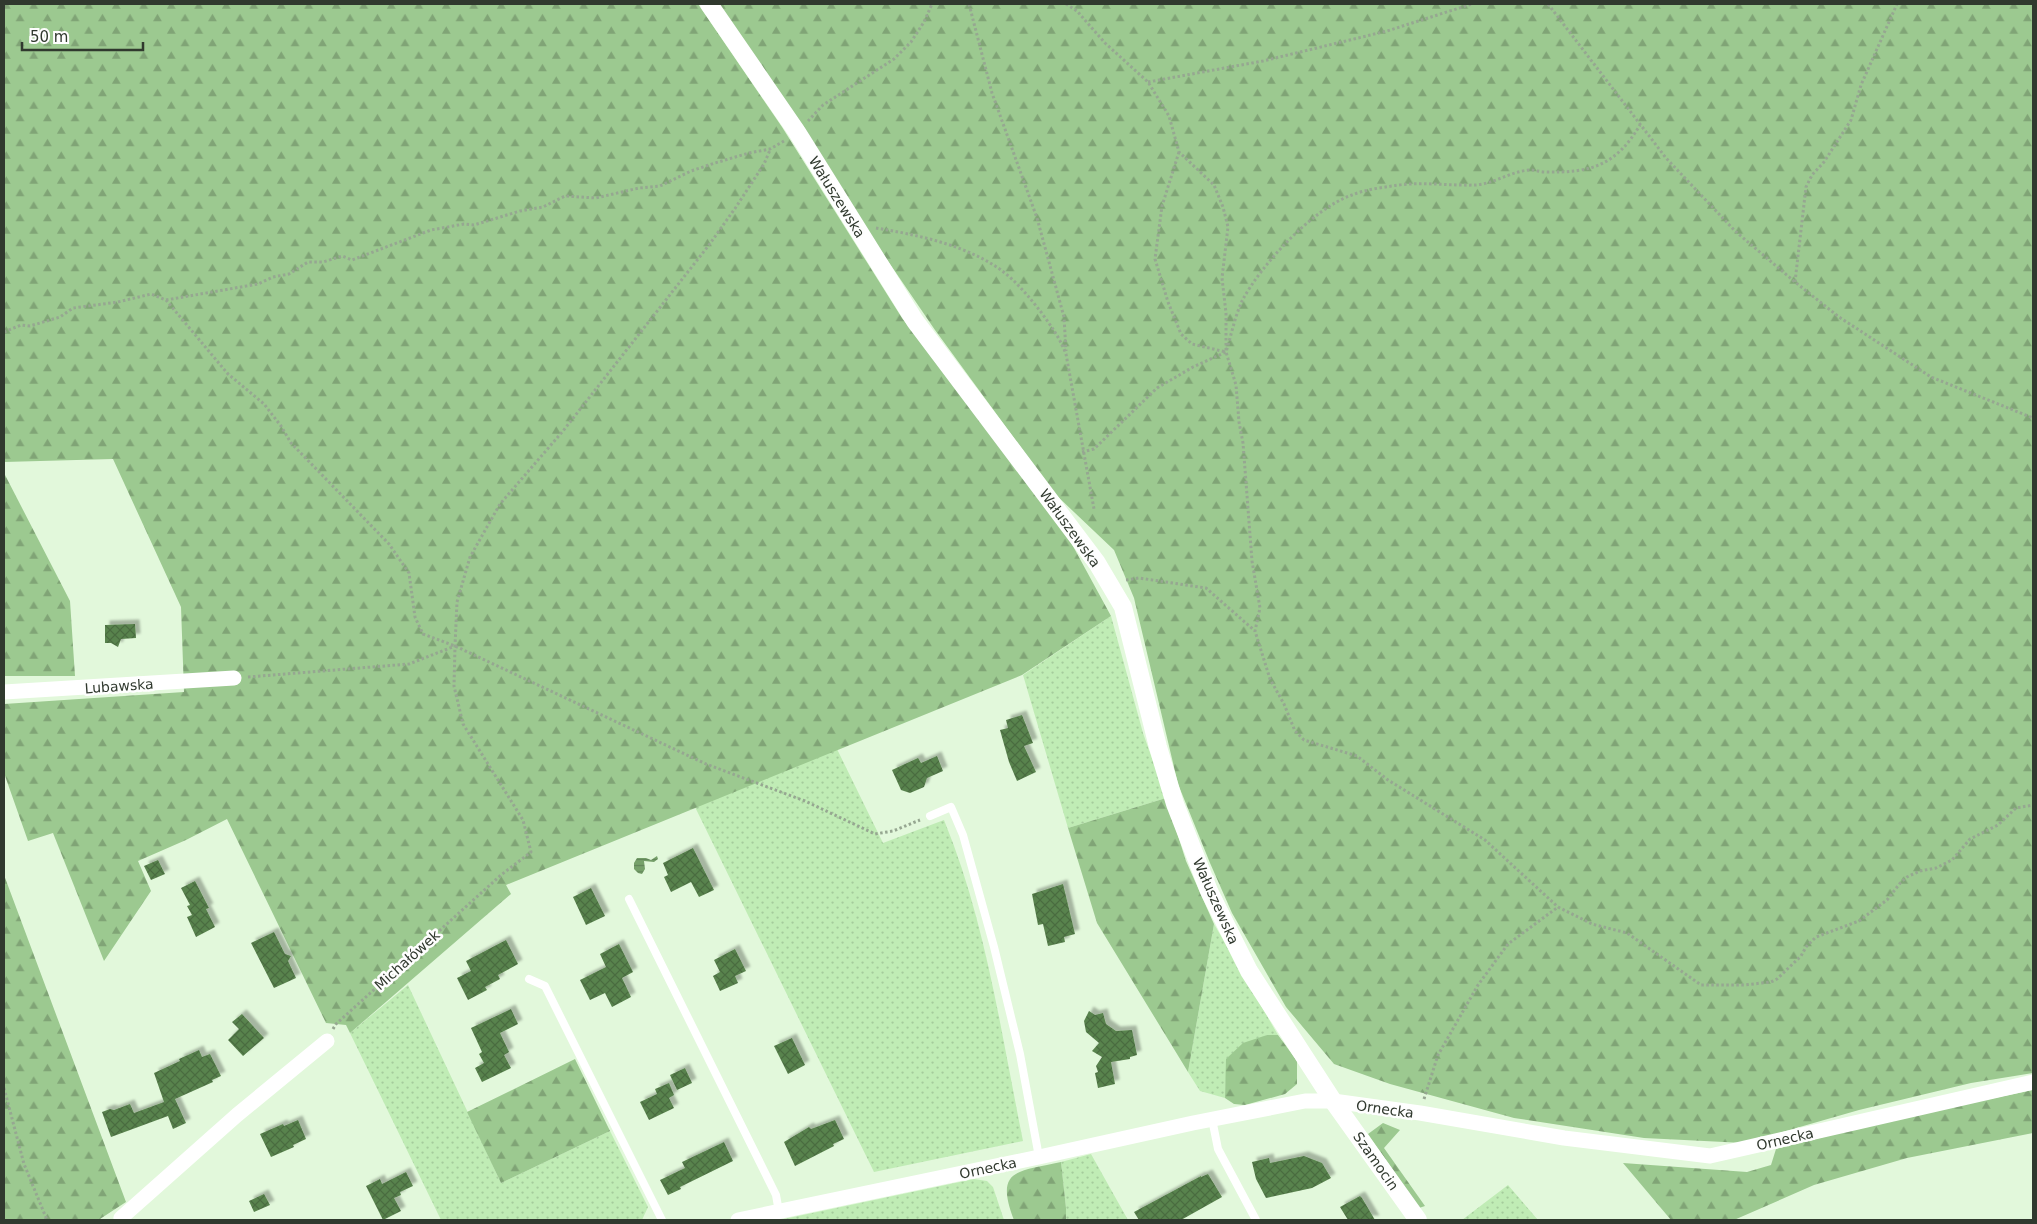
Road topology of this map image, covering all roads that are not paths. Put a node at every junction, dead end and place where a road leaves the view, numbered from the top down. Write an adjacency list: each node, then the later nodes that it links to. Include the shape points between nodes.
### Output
1 (708, 4): 9 (street, Wałuszewska, via 797,132 915,321 1077,536 1116,593 1123,607 1175,804 1209,891 1249,971)
2 (234, 678): 3 (street, Lubawska)
3 (4, 692)
4 (930, 816): 11 (lane, via 951,807 963,835 1020,1054)
5 (629, 899): 12 (lane, via 776,1195)
6 (529, 979): 14 (lane, via 545,986)
7 (327, 1041): 13 (street, via 237,1115)
8 (2033, 1082): 9 (street, Ornecka, via 1710,1156 1564,1138)
9 (1333, 1101): 10 (street, Ornecka, via 1305,1101); 17 (street, Szamocin)
10 (1212, 1119): 11 (street, Ornecka); 16 (lane, via 1218,1149)
11 (1039, 1158): 12 (street, Ornecka)
12 (779, 1212): 15 (street, Ornecka)
13 (122, 1220)
14 (662, 1220)
15 (738, 1220)
16 (1256, 1220)
17 (1418, 1220)

